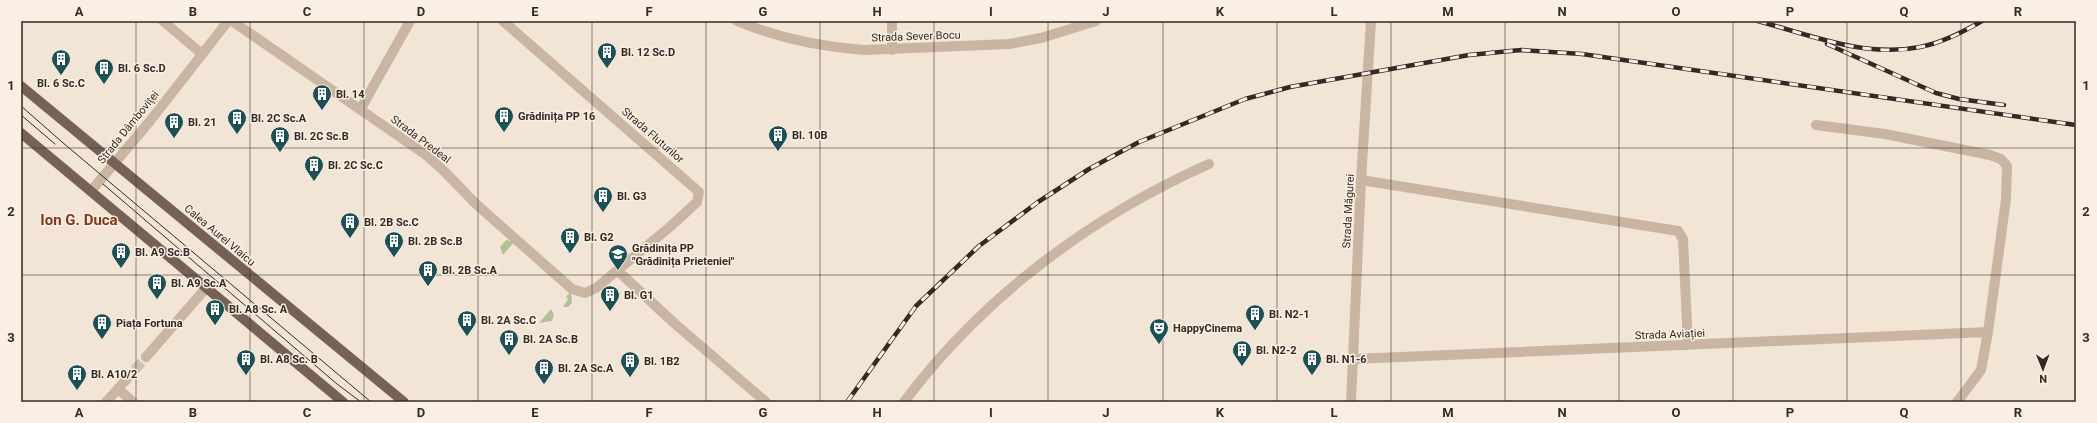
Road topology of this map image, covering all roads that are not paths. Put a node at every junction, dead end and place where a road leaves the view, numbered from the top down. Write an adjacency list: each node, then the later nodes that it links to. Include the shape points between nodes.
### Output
1 (163, 21): 11 (street)
2 (228, 21): 11 (street, Strada Dâmboviței)
3 (232, 21): 13 (street, Strada Predeal)
4 (410, 21): 13 (street)
5 (503, 21): 20 (street, Strada Fluturilor, via 692,184 700,195 697,202)
6 (737, 21): 10 (street, Strada Sever Bocu, via 762,32 823,46)
7 (892, 21): 10 (street)
8 (1096, 21): 10 (street, Strada Sever Bocu, via 1020,43)
9 (1371, 21): 18 (street, Strada Măgurei)
10 (892, 50)
11 (202, 54): 16 (street, Strada Dâmboviței)
12 (21, 86): 16 (main road, Calea Aurel Vlaicu)
13 (360, 110): 22 (street, Strada Predeal, via 426,155 476,204 572,289)
14 (1816, 125): 23 (street, via 1885,134 2001,159 2006,166 2006,199)
15 (21, 133): 19 (main road)
16 (115, 162): 19 (street, Strada Dâmboviței); 30 (main road, Calea Aurel Vlaicu, via 257,283)
17 (1209, 164): 32 (street, via 1136,201 1085,232 1046,260 974,323)
18 (1361, 180): 24 (street, via 1678,231 1683,239); 26 (street, Strada Măgurei)
19 (91, 191): 21 (main road)
20 (618, 271): 22 (street, Strada Fluturilor, via 589,292); 31 (street)
21 (206, 288): 25 (street); 29 (main road)
22 (582, 294)
23 (1988, 332): 24 (street, Strada Aviației); 34 (street, via 1981,370)
24 (1688, 345): 26 (street, Strada Aviației)
25 (146, 357)
26 (1353, 358): 33 (street, Strada Măgurei)
27 (106, 402): 28 (street, via 121,385)
28 (133, 402)
29 (343, 402)
30 (404, 402)
31 (766, 402)
32 (904, 402)
33 (1352, 402)
34 (1957, 402)

